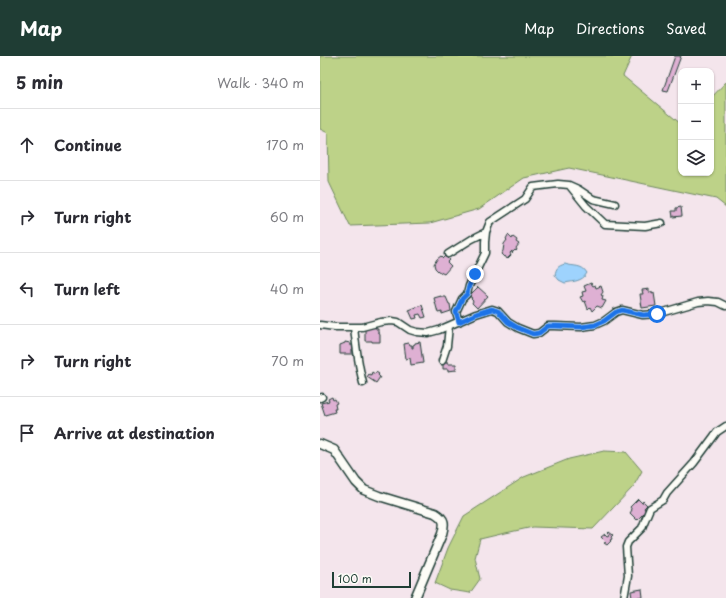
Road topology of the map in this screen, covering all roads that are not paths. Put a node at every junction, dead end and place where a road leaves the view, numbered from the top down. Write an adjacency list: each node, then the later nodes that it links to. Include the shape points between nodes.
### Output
1 (569, 185): 2 (street, via 593,199); 3 (street, via 605,224 645,226); 4 (street, via 533,187 524,199 490,222)
2 (615, 204)
3 (662, 223)
4 (486, 232): 5 (street); 7 (street, via 485,253 456,312)
5 (448, 254)
6 (726, 306): 7 (street, via 718,302 698,302 657,314 643,315 622,310 595,325 548,326 533,334 508,322 498,311 492,309)
7 (459, 322): 9 (street)
8 (320, 326): 10 (street)
9 (449, 326): 10 (street, via 428,333 410,330 398,322); 11 (street)
10 (354, 327): 12 (street)
11 (442, 361)
12 (362, 383)
13 (726, 426): 16 (street, via 717,432 663,500 650,508 642,528 628,542 628,576)
14 (320, 444): 15 (main road, via 334,450 364,490 441,516 444,525 442,534)
15 (415, 598)
16 (624, 598)

